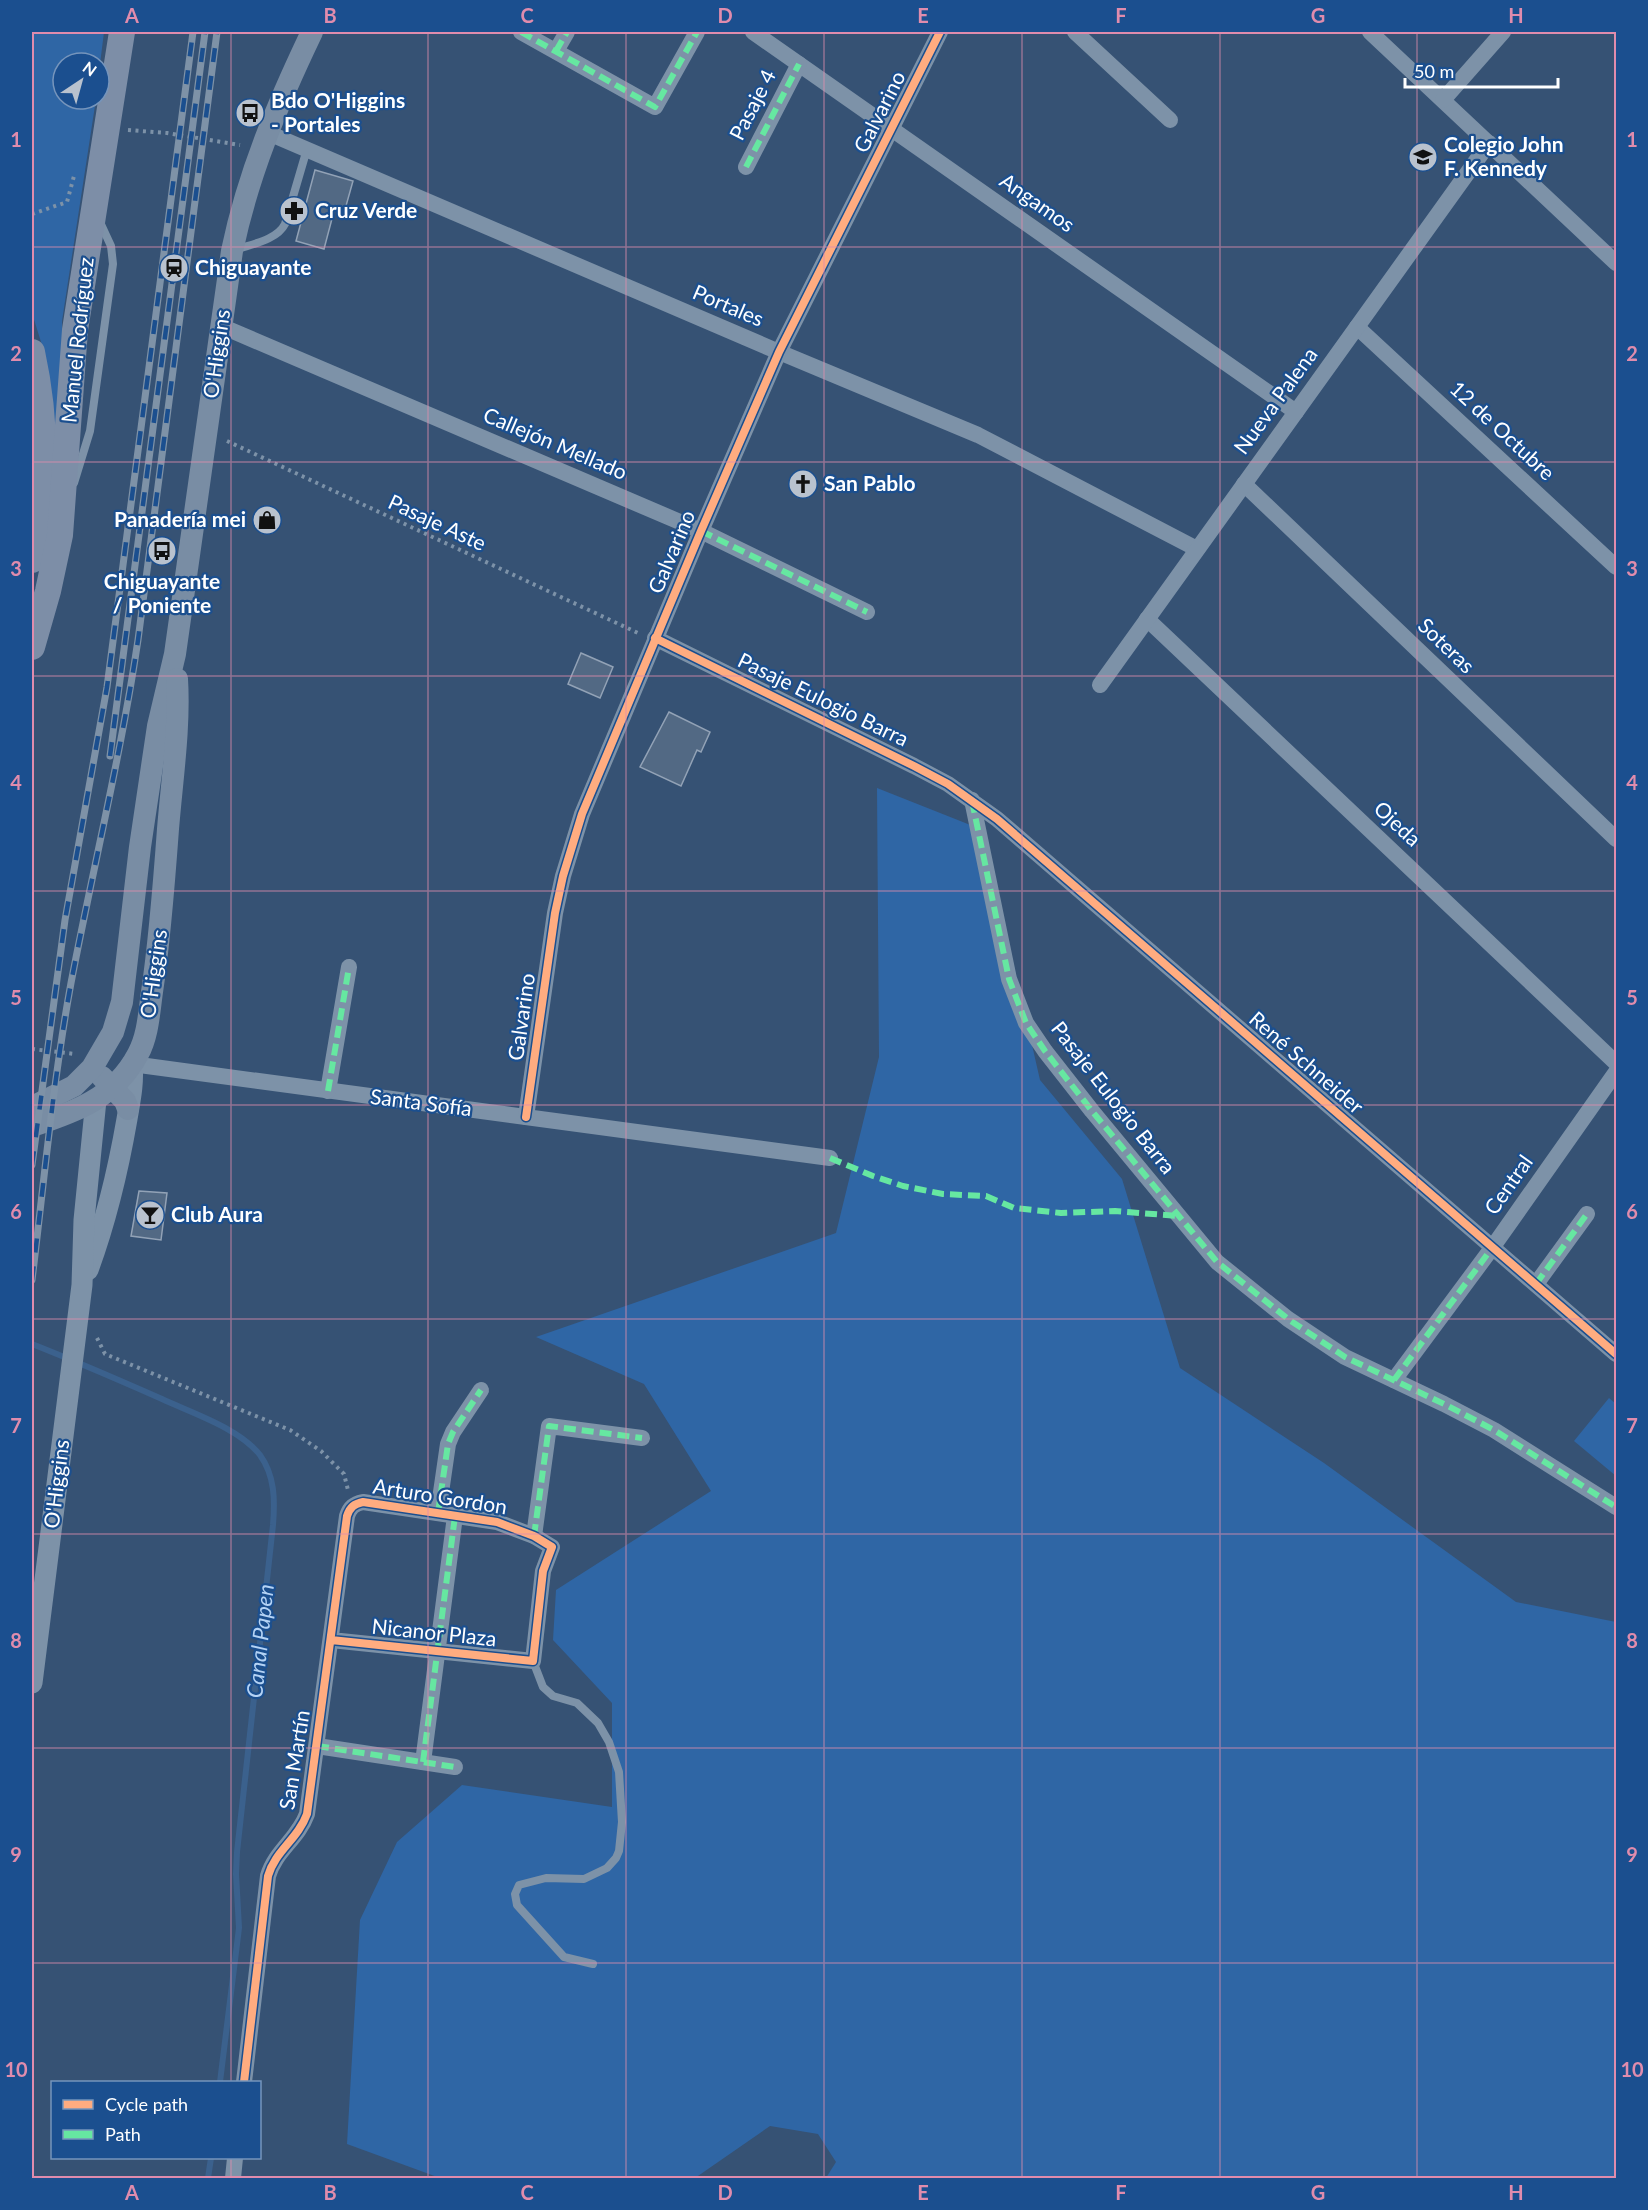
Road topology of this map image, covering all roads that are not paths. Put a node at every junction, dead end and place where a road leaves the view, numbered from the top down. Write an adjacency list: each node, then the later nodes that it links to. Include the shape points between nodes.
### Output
1 (122, 32): 35 (main road, Manuel Rodríguez, via 75,330 63,511 56,557)
2 (312, 32): 16 (main road, O'Higgins)
3 (521, 32): 11 (street)
4 (567, 32): 11 (street)
5 (697, 32): 11 (street, via 656,107)
6 (753, 32): 12 (street, Angamos)
7 (940, 32): 15 (street, Galvarino)
8 (1076, 32): 14 (street)
9 (1503, 32): 13 (street)
10 (1373, 33): 13 (street)
11 (556, 51)
12 (799, 64): 15 (street, Angamos); 19 (street, Pasaje 4)
13 (1443, 100): 17 (street)
14 (1170, 120)
15 (891, 129): 25 (street, Galvarino); 26 (street, Angamos)
16 (266, 132): 18 (street, Portales); 20 (main road, O'Higgins)
17 (1489, 143): 21 (street); 23 (street, Nueva Palena)
18 (307, 149): 20 (lane, via 281,231); 25 (street, Portales)
19 (746, 166)
20 (232, 251): 22 (main road, O'Higgins)
21 (1617, 263)
22 (221, 326): 28 (street, Callejón Mellado); 36 (main road, O'Higgins)
23 (1357, 327): 26 (street, Nueva Palena); 31 (street, 12 de Octubre)
24 (32, 352): 30 (main road, Manuel Rodríguez, via 44,454)
25 (779, 352): 28 (street, Galvarino); 29 (street, Portales, via 978,435)
26 (1296, 412): 27 (street, Nueva Palena)
27 (1244, 484): 29 (street, Nueva Palena); 39 (street, Soteras)
28 (701, 531): 32 (street, Callejón Mellado); 34 (street, Galvarino)
29 (1197, 549): 33 (street, Nueva Palena)
30 (32, 560)
31 (1617, 567)
32 (867, 612)
33 (1147, 619): 37 (street, Nueva Palena); 42 (street, Ojeda)
34 (655, 638): 38 (street, Pasaje Eulogio Barra, via 915,766); 49 (street, Galvarino, via 588,798 563,876)
35 (32, 647)
36 (175, 654): 41 (main road, O'Higgins, via 158,726 122,1002 113,1032); 43 (main road, O'Higgins, via 176,735 157,960 143,1041)
37 (1100, 685)
38 (972, 800): 53 (street, René Schneider); 57 (street, Pasaje Eulogio Barra, via 1009,979 1035,1038 1217,1262 1316,1339)
39 (1617, 839)
40 (349, 967): 45 (street)
41 (87, 1062): 46 (main road); 47 (main road, via 74,1086)
42 (1617, 1063)
43 (132, 1064): 45 (street, Santa Sofía); 46 (main road); 48 (street, O'Higgins)
44 (1617, 1072): 53 (street, Central)
45 (328, 1091): 49 (street, Santa Sofía)
46 (105, 1094): 48 (main road, via 125,1101); 50 (main road); 55 (street, O'Higgins, via 84,1220)
47 (32, 1107)
48 (128, 1109): 55 (street, O'Higgins, via 105,1221)
49 (526, 1117): 51 (street, Santa Sofía)
50 (32, 1126)
51 (830, 1158)
52 (1587, 1214): 54 (street)
53 (1492, 1248): 54 (street, René Schneider); 57 (street, Central)
54 (1536, 1284): 56 (street, René Schneider)
55 (82, 1285): 68 (street, O'Higgins)
56 (1617, 1354)
57 (1394, 1380): 61 (street, Pasaje Eulogio Barra, via 1494,1430)
58 (481, 1390): 62 (street, via 448,1444)
59 (642, 1438): 64 (street, via 549,1426)
60 (353, 1505): 62 (street, Arturo Gordon, via 363,1502); 65 (street, San Martín, via 347,1516)
61 (1617, 1507)
62 (438, 1513): 63 (street, Arturo Gordon)
63 (455, 1516): 64 (street, Arturo Gordon, via 496,1522); 66 (street)
64 (534, 1536): 67 (street, Arturo Gordon, via 552,1548 543,1571)
65 (331, 1640): 66 (street, Nicanor Plaza); 69 (street, San Martín)
66 (438, 1651): 67 (street, Nicanor Plaza); 70 (street)
67 (533, 1661): 72 (lane, via 543,1687 553,1696 577,1703 598,1723 619,1772 622,1822 619,1851 607,1868 584,1879 546,1878 519,1885 515,1894 517,1905 564,1958)
68 (32, 1683)
69 (316, 1746): 70 (street); 73 (street, San Martín, via 307,1814 275,1857 268,1876)
70 (423, 1762): 71 (street)
71 (455, 1767)
72 (593, 1964)
73 (244, 2081)
74 (235, 2159): 75 (street)
75 (233, 2178)

